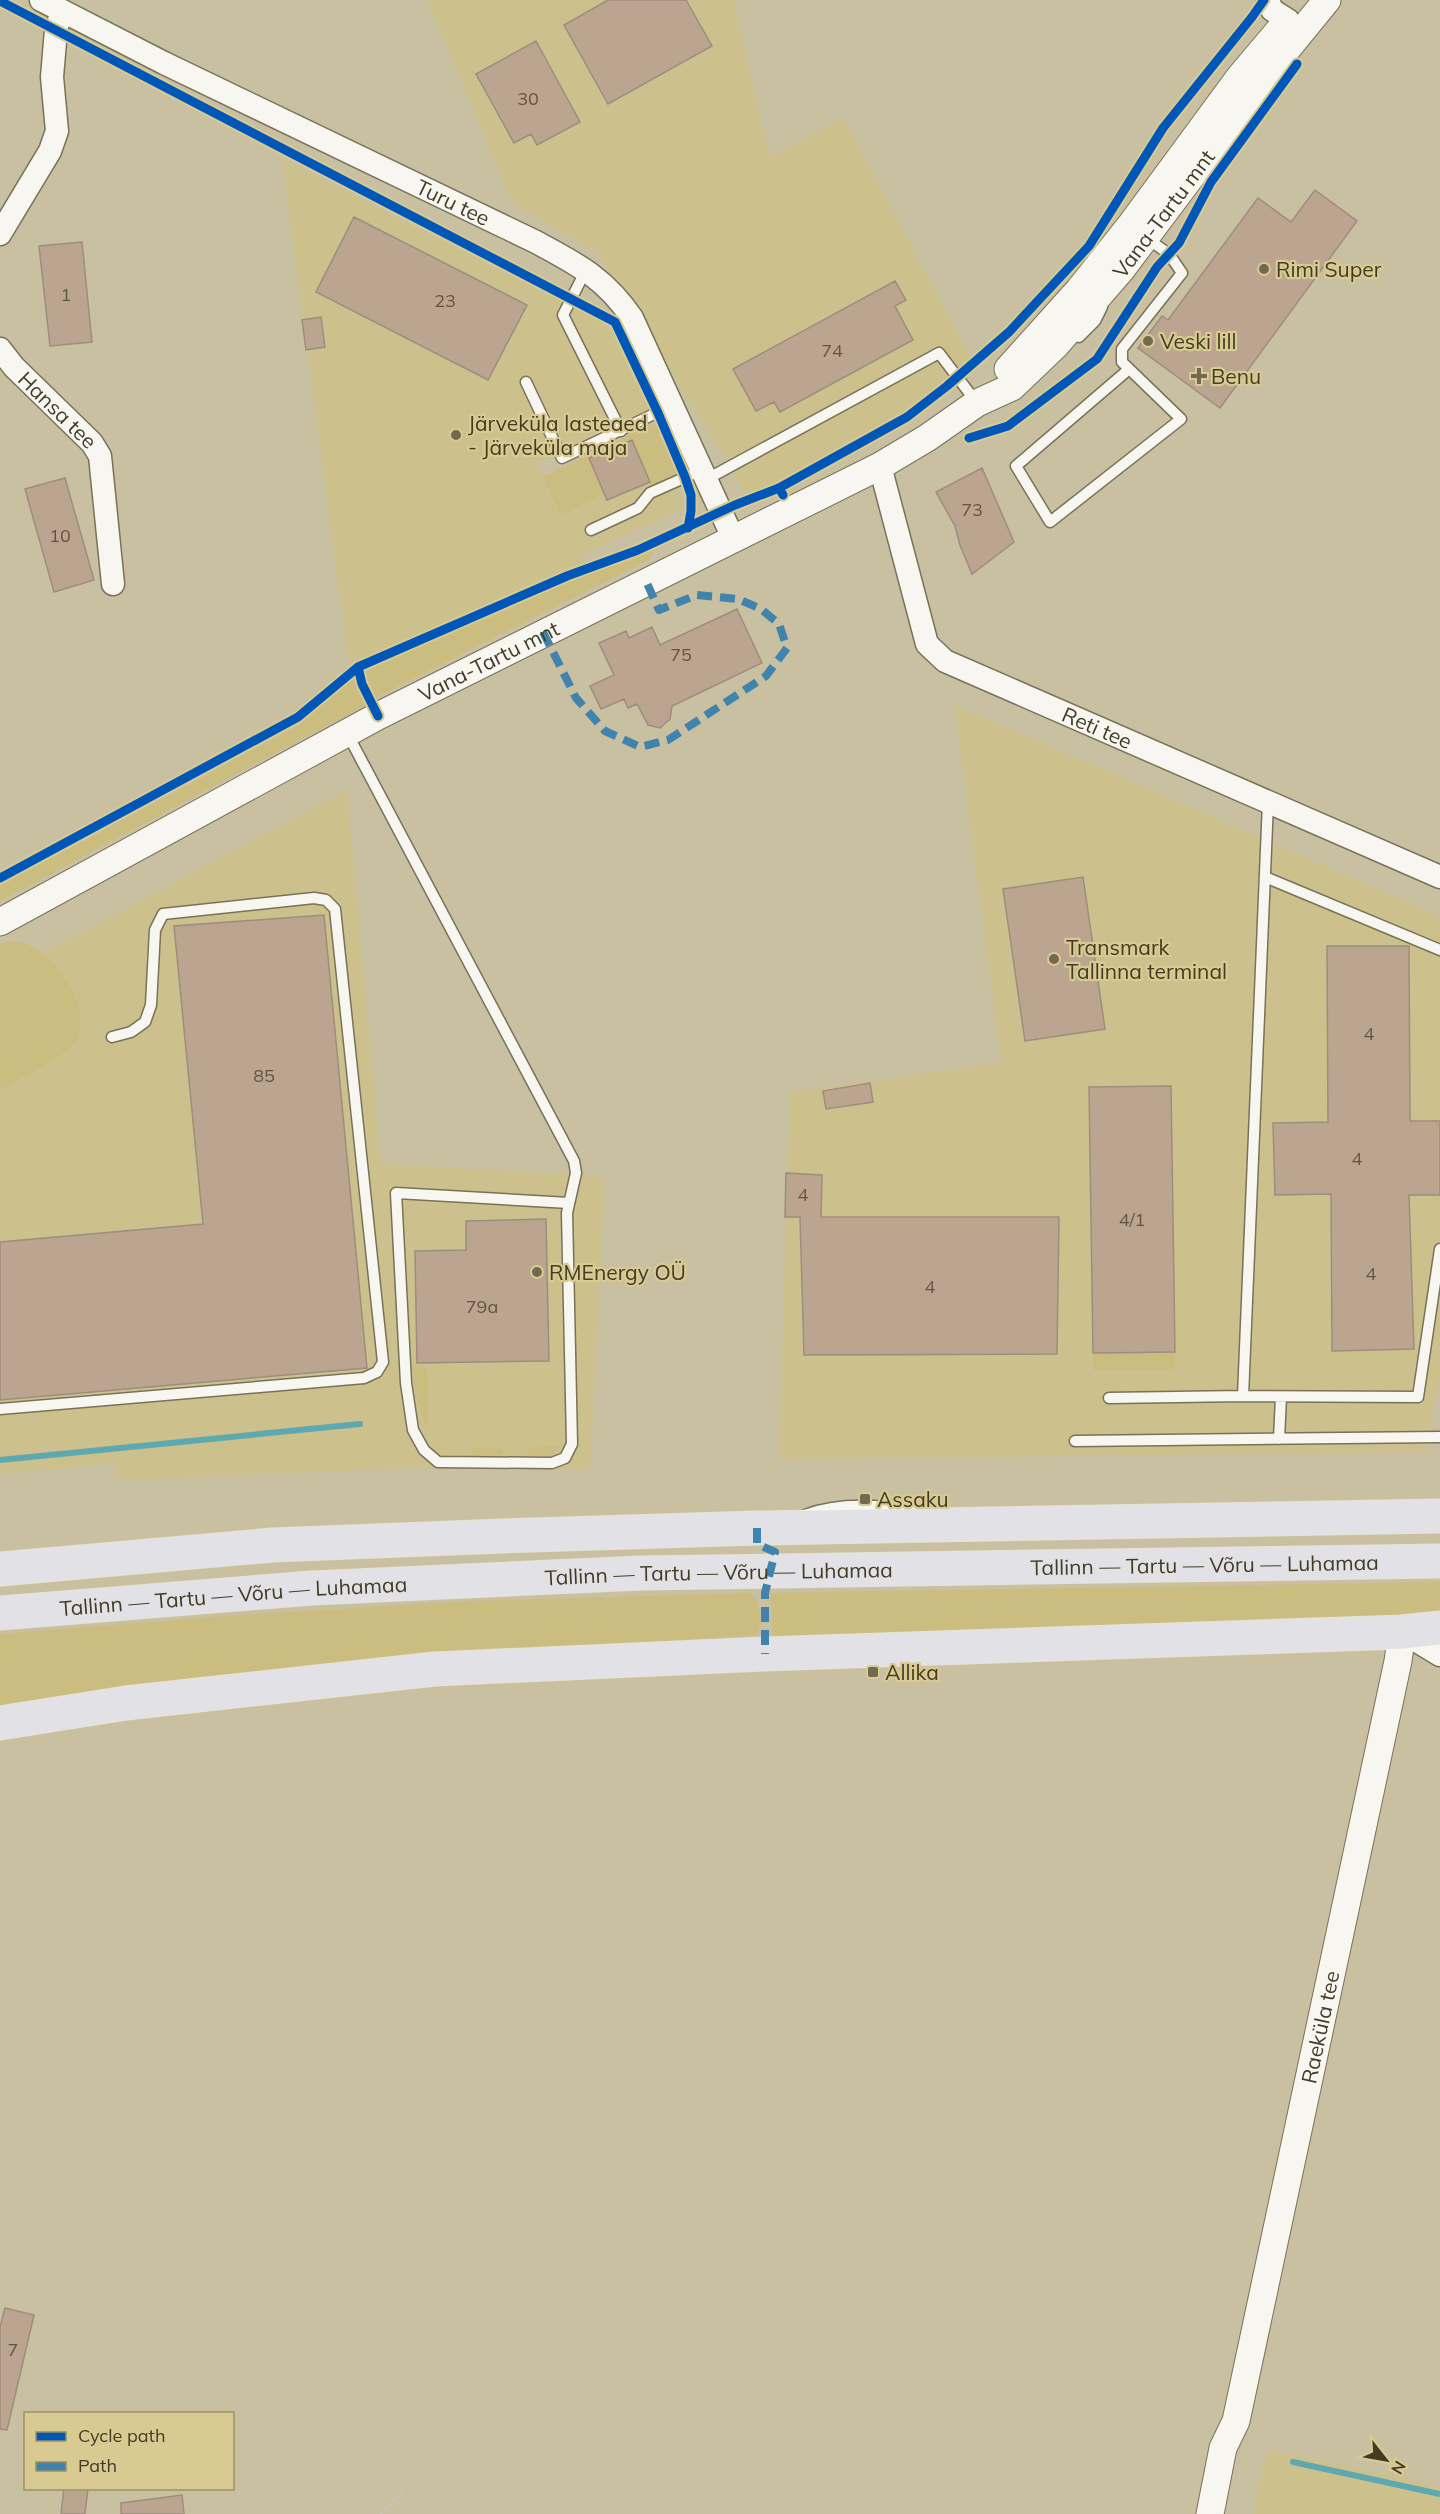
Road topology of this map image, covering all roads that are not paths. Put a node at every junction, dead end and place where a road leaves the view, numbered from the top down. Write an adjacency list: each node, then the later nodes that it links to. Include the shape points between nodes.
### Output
1 (41, 0): 6 (street, Turu tee)
2 (1268, 0): 5 (street, via 1272,10)
3 (1305, 0): 5 (street, Vana-Tartu mnt)
4 (1327, 0): 7 (street, Vana-Tartu mnt)
5 (1288, 20): 7 (street, Vana-Tartu mnt, via 1239,78)
6 (59, 21): 8 (street, via 52,77 57,131 51,151); 9 (street, Turu tee, via 164,63)
7 (1138, 231): 10 (street, Vana-Tartu mnt); 12 (lane, via 1169,254 1182,273 1122,349 1122,362); 15 (street, Vana-Tartu mnt, via 1079,290)
8 (0, 234)
9 (586, 269): 16 (street, Turu tee, via 618,296 633,318); 17 (lane, via 563,315)
10 (1121, 270): 14 (street, Vana-Tartu mnt, via 1085,315); 14 (lane, via 1095,321 1060,357)
11 (0, 350): 22 (street, Hansa tee, via 92,443 100,456)
12 (1128, 370): 12 (lane, via 1181,419 1050,522 1016,466)
13 (526, 382): 17 (lane, via 562,458)
14 (1012, 387): 15 (street, Vana-Tartu mnt)
15 (978, 403): 18 (street, Vana-Tartu mnt); 19 (lane, via 939,352)
16 (674, 405): 17 (lane); 19 (street, Turu tee)
17 (621, 430)
18 (880, 466): 21 (street, Vana-Tartu mnt); 24 (street, Reti tee, via 927,644 945,661)
19 (698, 475): 20 (lane, via 650,493 638,508); 21 (street, Turu tee)
20 (591, 530)
21 (733, 538): 23 (street, Vana-Tartu mnt)
22 (113, 584)
23 (346, 733): 27 (street, Vana-Tartu mnt); 32 (lane, via 574,1161 576,1173)
24 (1268, 802): 25 (lane); 26 (street, Reti tee)
25 (1265, 877): 30 (lane); 34 (lane)
26 (1440, 877)
27 (29, 906): 28 (street, Vana-Tartu mnt); 29 (lane)
28 (0, 920)
29 (0, 930)
30 (1440, 950)
31 (112, 1037): 37 (lane, via 131,1032 145,1022 151,1005 155,930 164,914 314,898 326,900 335,909 383,1362 376,1372 364,1378)
32 (569, 1203): 32 (lane, via 572,1444 565,1458 552,1463 438,1462 424,1450 413,1430 406,1383 396,1192)
33 (1440, 1249): 35 (lane, via 1418,1397)
34 (1243, 1396): 35 (lane); 36 (lane)
35 (1281, 1397): 39 (lane)
36 (1109, 1398)
37 (0, 1409)
38 (1440, 1437): 39 (lane)
39 (1279, 1439): 40 (lane)
40 (1075, 1441)
41 (1440, 1516): 43 (highway, Tallinn — Tartu — Võru — Luhamaa, via 774,1528 273,1545)
42 (1440, 1561): 44 (highway, Tallinn — Tartu — Võru — Luhamaa, via 641,1574 312,1588)
43 (0, 1569)
44 (0, 1613)
45 (1440, 1628): 46 (highway)
46 (1402, 1632): 47 (street); 48 (highway, via 435,1669 126,1703); 49 (street, Raeküla tee)
47 (1440, 1655)
48 (0, 1723)
49 (1236, 2421): 50 (street, Raeküla tee, via 1223,2448); 51 (street, Raeküla tee, via 1236,2450)
50 (1210, 2514)
51 (1224, 2514)

